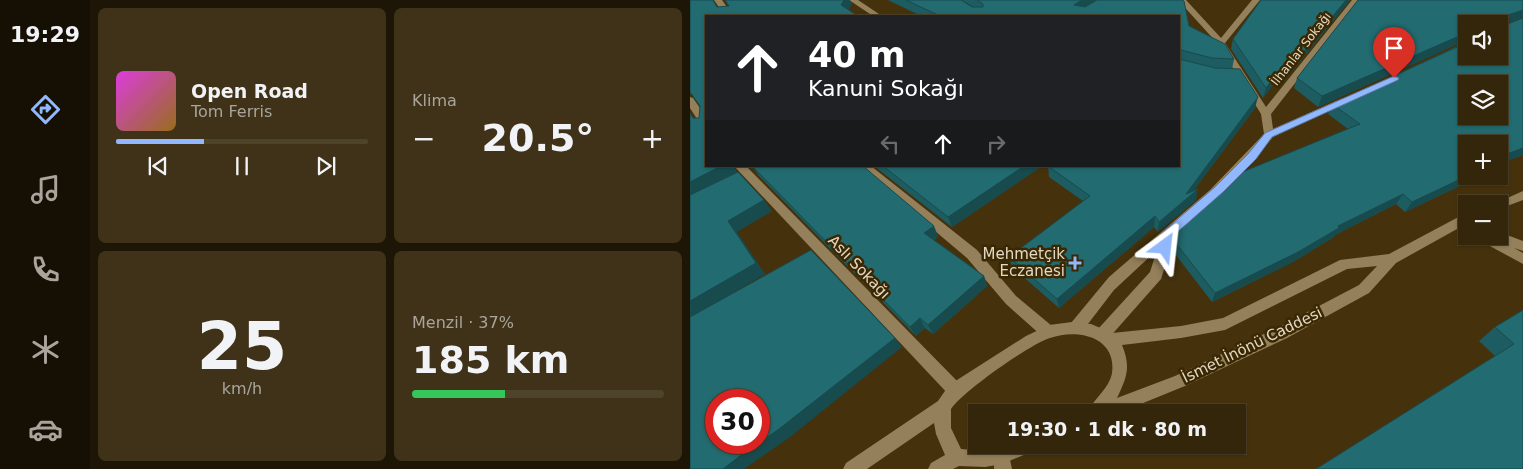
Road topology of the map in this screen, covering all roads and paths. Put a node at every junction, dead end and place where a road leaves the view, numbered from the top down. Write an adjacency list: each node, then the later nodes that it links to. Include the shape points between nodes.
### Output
1 (718, 0): 6 (street)
2 (853, 0): 7 (street)
3 (1182, 0): 8 (street)
4 (1256, 0): 8 (street)
5 (1356, 0): 12 (street, İlhanlar Sokağı)
6 (728, 15)
7 (876, 15)
8 (1221, 44): 12 (street)
9 (1358, 94): 14 (street)
10 (690, 100): 11 (street)
11 (694, 113): 13 (street)
12 (1266, 114): 14 (street)
13 (705, 124)
14 (1269, 135): 21 (street, via 1226,183)
15 (864, 167): 28 (street, via 972,254 1011,300)
16 (760, 169): 17 (street)
17 (742, 174): 30 (street, Aslı Sokağı)
18 (1523, 195): 19 (street)
19 (1508, 201)
20 (1458, 226): 25 (street, İsmet İnönü Caddesi)
21 (1169, 233): 27 (street, via 1113,283); 29 (street, via 1156,275)
22 (1508, 240): 24 (street)
23 (1497, 245): 26 (street)
24 (1523, 246)
25 (1391, 259): 29 (street, İsmet İnönü Caddesi, via 1345,264 1225,324 1181,332); 32 (street, İsmet İnönü Caddesi, via 1364,289 1290,329 1180,381)
26 (1523, 259)
27 (1076, 328): 28 (street, İsmet İnönü Caddesi); 29 (street, İsmet İnönü Caddesi, via 1096,330)
28 (1047, 332): 30 (street, İsmet İnönü Caddesi)
29 (1107, 337): 31 (street, via 1121,361 1119,383)
30 (956, 390): 33 (street, İsmet İnönü Caddesi)
31 (1102, 404)
32 (1122, 404)
33 (943, 407): 35 (street, via 942,426 947,445); 37 (street, İsmet İnönü Caddesi)
34 (1014, 454): 36 (street)
35 (957, 458): 36 (street); 38 (street)
36 (1003, 462)
37 (852, 469)
38 (937, 469)

